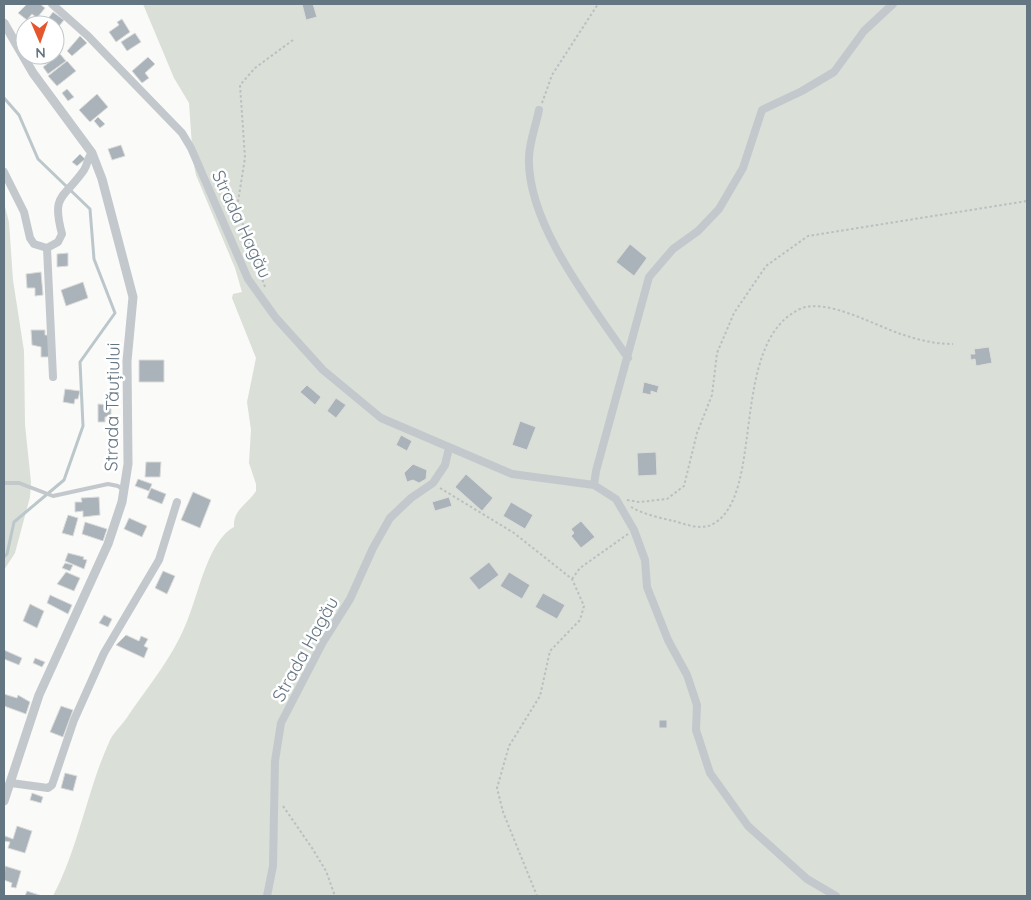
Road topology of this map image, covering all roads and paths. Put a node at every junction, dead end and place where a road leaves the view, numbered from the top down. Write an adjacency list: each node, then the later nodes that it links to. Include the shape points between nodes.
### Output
1 (52, 4): 15 (street, Strada Hagău, via 88,36 182,133 248,279 276,318 323,370 381,418)
2 (598, 4): 6 (path, via 552,75)
3 (893, 4): 13 (street, via 864,31 834,72 762,110 743,168 719,209 698,231 673,249 649,277)
4 (4, 23): 7 (street, Strada Tăuțiului, via 33,73)
5 (293, 40): 11 (path, via 255,68 240,85 245,158 237,208)
6 (539, 110): 13 (street, via 528,158 533,197 552,242)
7 (92, 153): 10 (street, via 86,168 59,199 57,207 62,234 58,242); 19 (street, Strada Tăuțiului, via 133,297 127,361 128,464)
8 (4, 172): 10 (street, via 24,212 30,238 34,244)
9 (1027, 202): 21 (path, via 808,236 766,266 734,313 717,353 712,395 697,433 684,486 666,499)
10 (47, 248): 14 (street)
11 (267, 291)
12 (953, 344): 21 (path, via 910,337 846,312 822,307 801,308 791,314 767,342 758,364 740,472 730,506 721,518 710,526 694,526 634,508 628,505)
13 (628, 358): 18 (street)
14 (53, 377)
15 (449, 448): 17 (street, Strada Hagău, via 445,465); 18 (street, Strada Hagău, via 512,474)
16 (4, 482): 19 (lane, via 19,483 51,495 108,484)
17 (433, 483): 24 (path, via 514,533); 26 (street, Strada Hagău, via 390,518 350,599 323,642 281,723 275,761)
18 (594, 485): 20 (street)
19 (125, 492): 25 (street, Strada Tăuțiului, via 108,544 39,695)
20 (616, 499): 21 (path); 23 (street)
21 (628, 500)
22 (177, 502): 25 (street, via 158,560 104,652 74,720 52,785 48,788)
23 (634, 530): 24 (path, via 580,568); 31 (street, via 645,560 647,587 697,705 696,730 710,773 748,826 807,879)
24 (572, 580): 30 (path, via 584,606 580,620 550,651 540,696 509,746 497,788 503,812)
25 (11, 783): 27 (street, Strada Tăuțiului)
26 (275, 793): 28 (street, Strada Hagău, via 274,866); 29 (path, via 322,863)
27 (4, 801)
28 (267, 896)
29 (335, 896)
30 (538, 896)
31 (836, 896)

